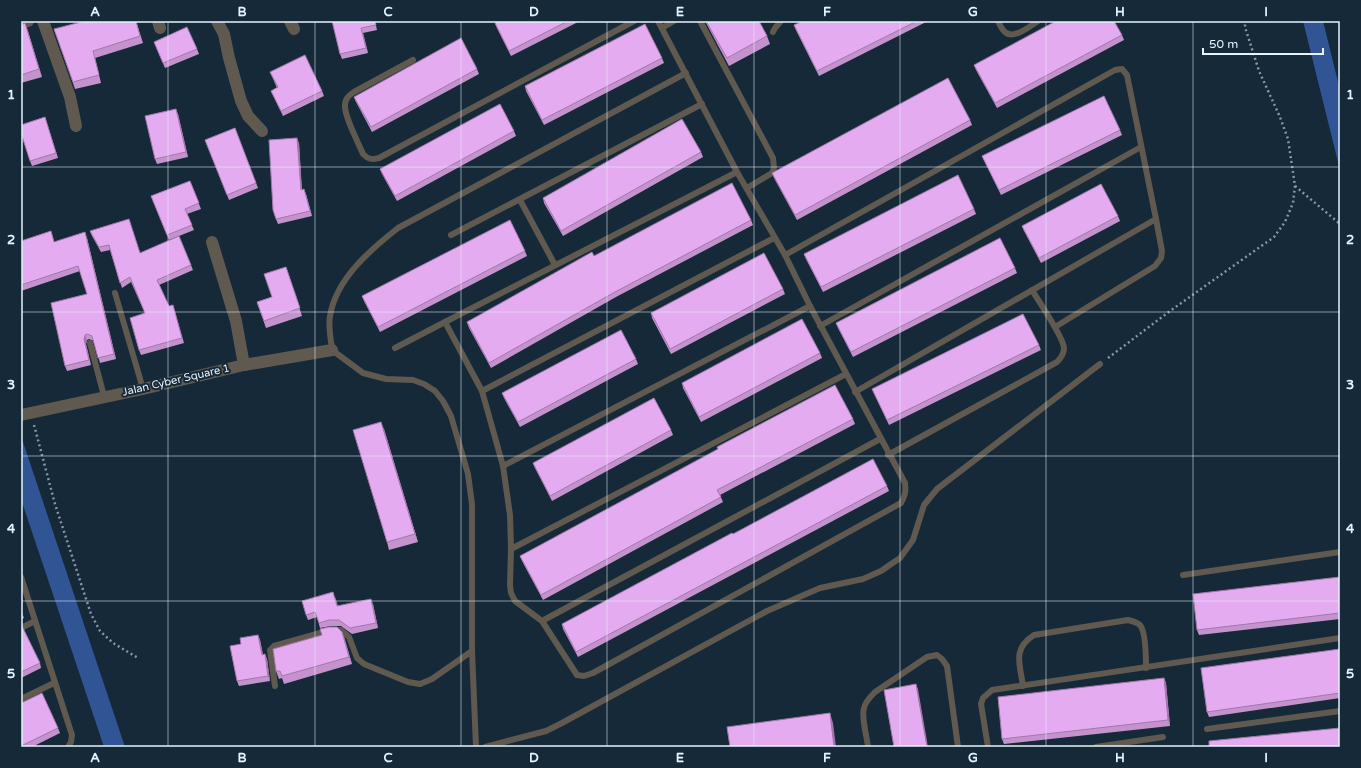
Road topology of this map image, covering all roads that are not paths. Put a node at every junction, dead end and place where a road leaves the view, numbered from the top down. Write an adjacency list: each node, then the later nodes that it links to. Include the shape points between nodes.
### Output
1 (28, 21): 11 (street)
2 (43, 21): 17 (street, via 70,97)
3 (218, 21): 18 (street, via 224,34 242,101 248,116)
4 (634, 21): 14 (lane, via 379,158 367,158 362,154 346,113 344,104 347,97)
5 (658, 21): 12 (lane)
6 (674, 21): 12 (lane)
7 (700, 21): 21 (lane, via 773,158 772,172)
8 (782, 21): 13 (lane)
9 (998, 21): 10 (lane, via 1003,31 1012,35)
10 (1038, 21)
11 (21, 23)
12 (662, 28): 15 (lane)
13 (773, 32)
14 (413, 60)
15 (686, 73): 16 (lane); 37 (lane, via 393,232 362,260 334,299 330,318)
16 (702, 104): 20 (lane); 22 (lane)
17 (76, 126)
18 (262, 131)
19 (1141, 147): 23 (lane); 27 (lane, via 1127,75 1122,69 1115,70); 33 (lane)
20 (737, 172): 21 (lane); 28 (lane)
21 (747, 188): 25 (lane)
22 (520, 200): 24 (lane); 28 (lane)
23 (1156, 219): 29 (lane); 34 (lane, via 1162,251 1161,258 1155,266)
24 (451, 236)
25 (774, 238): 27 (lane); 42 (lane)
26 (212, 242): 39 (street, via 236,321)
27 (785, 255): 31 (lane)
28 (555, 265): 32 (lane)
29 (1032, 290): 34 (lane); 43 (lane)
30 (115, 293): 41 (lane)
31 (810, 306): 33 (lane); 48 (lane)
32 (445, 322): 36 (lane); 42 (lane)
33 (820, 326): 40 (lane)
34 (1055, 327): 47 (lane, via 1064,349 1057,362)
35 (90, 343): 44 (lane)
36 (395, 348)
37 (332, 350): 39 (street, Jalan Cyber Square 1); 57 (lane, via 364,373 424,384 435,391 451,416 468,474 472,504)
38 (1100, 364): 68 (lane, via 937,489 924,505 913,540 900,558 881,571 863,579 820,588 767,611 552,728)
39 (244, 365): 41 (street, Jalan Cyber Square 1)
40 (846, 374): 43 (lane); 49 (lane)
41 (142, 389): 44 (street, Jalan Cyber Square 1)
42 (482, 391): 48 (lane)
43 (855, 392): 46 (lane)
44 (104, 396): 45 (street, Jalan Cyber Square 1)
45 (24, 411)
46 (880, 438): 47 (lane); 53 (lane)
47 (888, 455): 53 (lane, via 905,484 905,497 901,503 593,673 578,675)
48 (504, 466): 49 (lane)
49 (511, 549): 53 (lane, via 511,593 523,608)
50 (1340, 552): 51 (lane)
51 (1183, 575)
52 (21, 577): 54 (lane)
53 (542, 620)
54 (35, 621): 55 (lane); 59 (lane)
55 (21, 628)
56 (1340, 638): 58 (lane)
57 (472, 651): 60 (lane, via 420,684 408,682 364,664 357,658 349,637 341,630 331,630 271,648); 67 (lane)
58 (1146, 668): 61 (lane); 61 (lane, via 1143,631 1140,625 1128,620 1034,635 1023,645 1018,656)
59 (54, 682): 62 (lane); 66 (lane, via 72,735)
60 (275, 686)
61 (1024, 686): 71 (lane, via 992,690 983,698 981,704)
62 (21, 698)
63 (1340, 711): 64 (lane)
64 (1207, 729)
65 (1163, 737): 72 (lane)
66 (68, 747)
67 (476, 747)
68 (485, 747)
69 (868, 747): 70 (lane, via 864,707 869,698 927,657 937,656 947,666)
70 (958, 747)
71 (988, 747)
72 (1096, 747)

